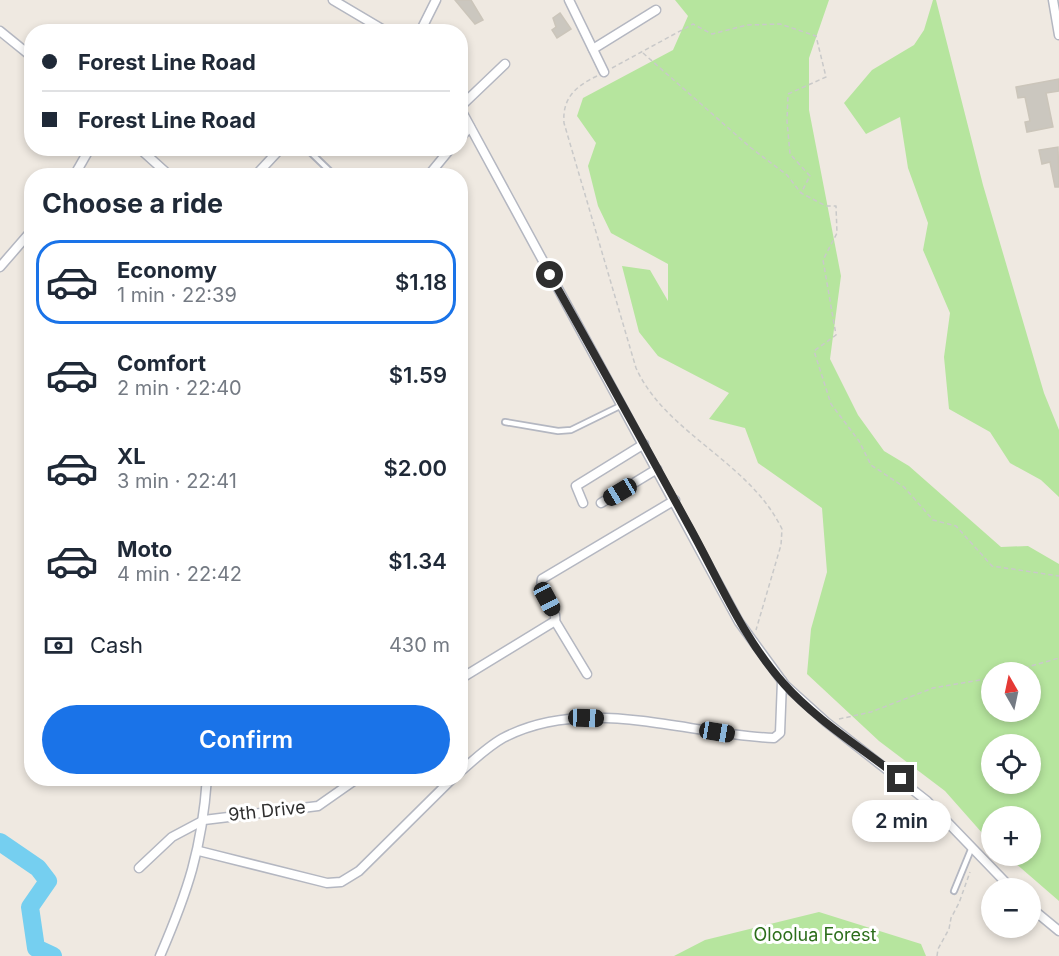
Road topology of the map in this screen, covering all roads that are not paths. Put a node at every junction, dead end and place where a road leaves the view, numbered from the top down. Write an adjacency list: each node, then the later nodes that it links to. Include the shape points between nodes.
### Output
1 (333, 0): 6 (street)
2 (436, 0): 7 (street)
3 (568, 0): 10 (street)
4 (1053, 0): 9 (street)
5 (656, 10): 10 (street)
6 (373, 24)
7 (424, 24)
8 (0, 31): 11 (street)
9 (1059, 35)
10 (592, 49): 13 (street)
11 (24, 50)
12 (505, 64): 14 (street)
13 (604, 72)
14 (468, 99)
15 (468, 123): 16 (street)
16 (470, 127): 27 (street)
17 (148, 156): 21 (street)
18 (274, 156): 22 (street)
19 (314, 156): 23 (lane)
20 (444, 156): 24 (street)
21 (161, 168)
22 (262, 168)
23 (326, 168)
24 (435, 168)
25 (24, 239): 26 (street)
26 (0, 267)
27 (622, 405): 28 (lane, via 571,429 558,431); 29 (street)
28 (505, 423)
29 (644, 444): 30 (street); 32 (street, via 576,486)
30 (657, 469): 31 (street); 33 (street)
31 (675, 500): 34 (street, via 542,579 541,588 556,615); 37 (street, via 752,643)
32 (583, 503)
33 (601, 503)
34 (555, 621): 35 (street); 36 (street)
35 (468, 674)
36 (587, 674)
37 (782, 681): 38 (street, via 780,733 774,738 586,718 533,727 504,738); 43 (street, via 826,722 927,801)
38 (468, 766)
39 (206, 786): 42 (street)
40 (347, 786): 42 (street, 9th Drive, via 318,806)
41 (445, 786): 44 (street, via 359,871 341,882 316,881)
42 (204, 820): 44 (street); 45 (street, via 172,837)
43 (972, 847): 46 (street); 47 (lane)
44 (199, 851): 50 (street)
45 (139, 868)
46 (1001, 878)
47 (954, 891)
48 (1041, 916): 49 (street)
49 (1059, 931)
50 (160, 956)

